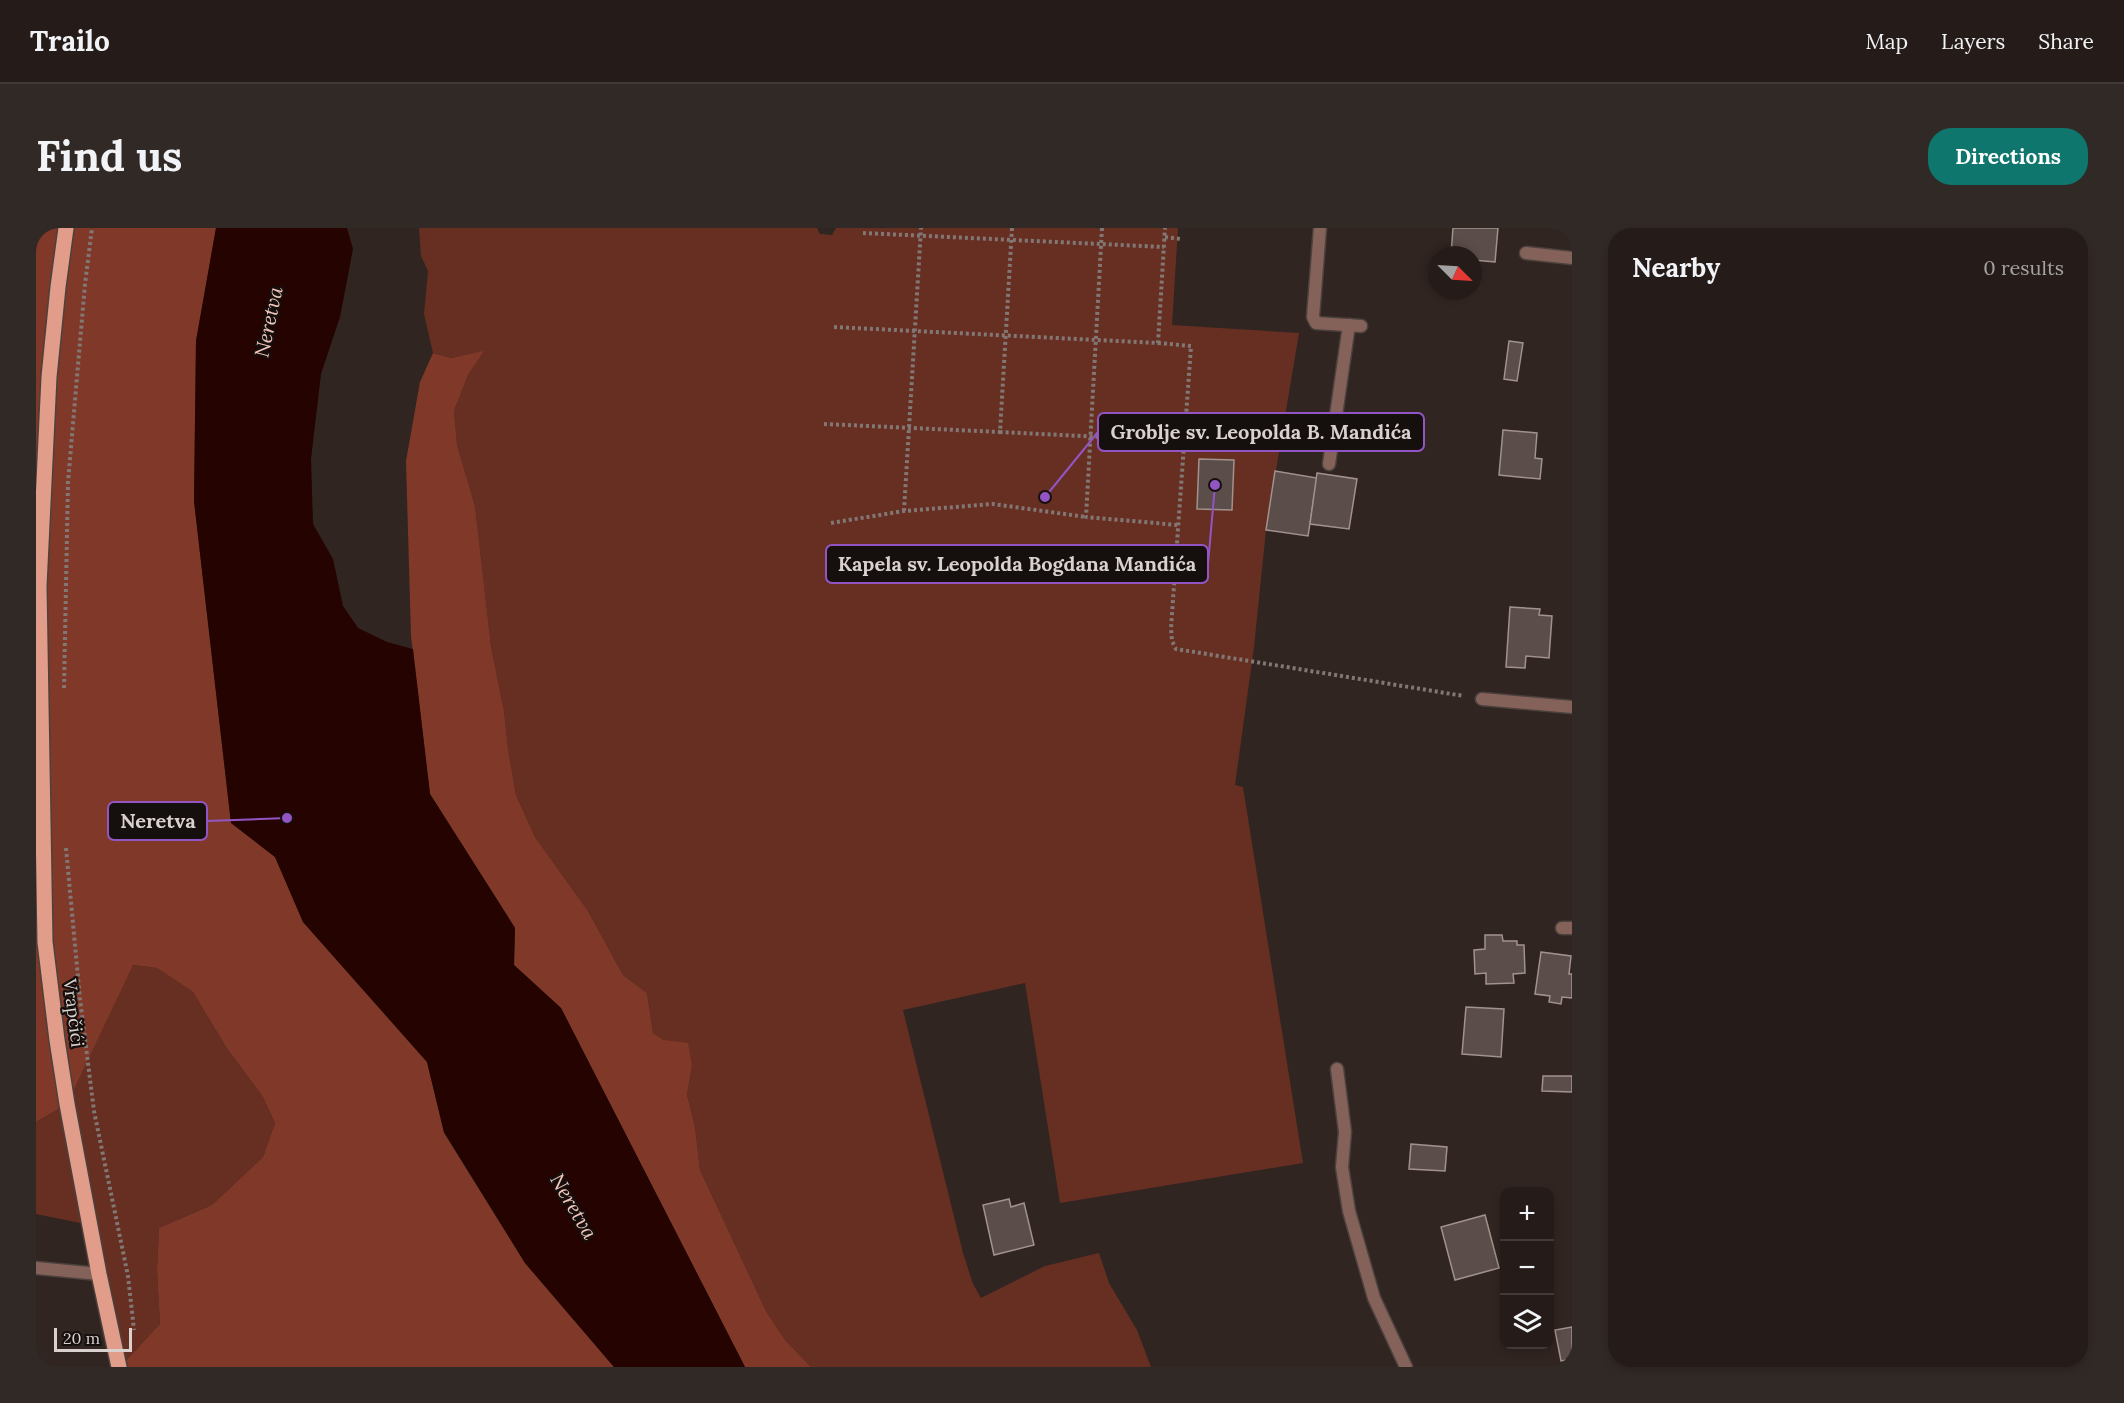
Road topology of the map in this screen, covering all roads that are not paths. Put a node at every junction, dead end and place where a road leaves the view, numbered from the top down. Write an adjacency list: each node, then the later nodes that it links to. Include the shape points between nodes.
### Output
1 (66, 228): 10 (main road, Vrapčići, via 49,377 39,576 45,942 58,1051)
2 (1320, 228): 5 (street, via 1313,317 1316,323 1355,326)
3 (1526, 253): 4 (street)
4 (1572, 258)
5 (1329, 464)
6 (1482, 699): 7 (street)
7 (1572, 707)
8 (1336, 1070): 12 (street, via 1345,1132 1342,1167 1349,1211 1374,1298)
9 (36, 1268): 10 (street)
10 (99, 1274): 11 (main road, Vrapčići)
11 (119, 1367)
12 (1406, 1367)

